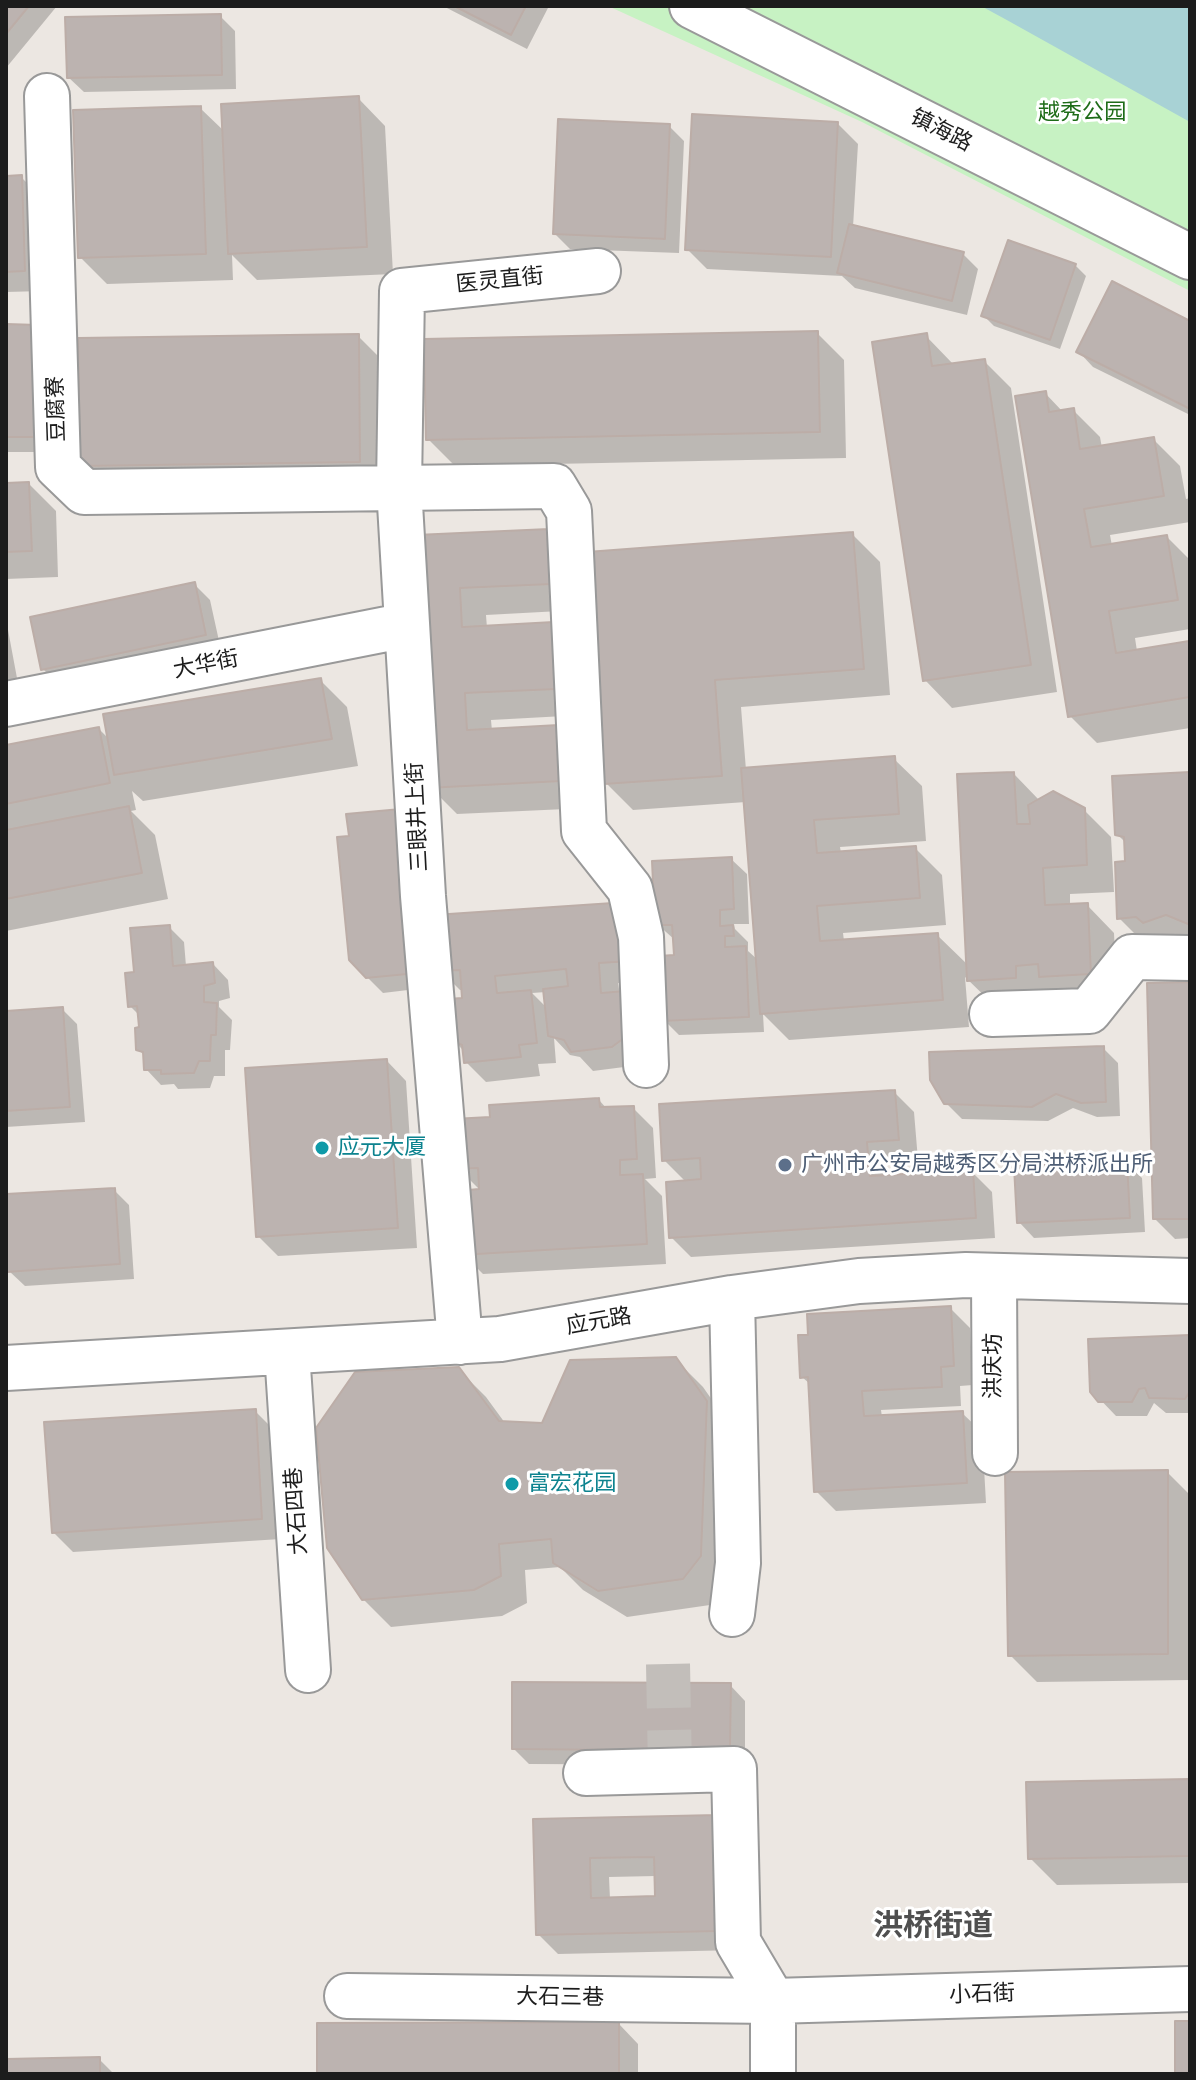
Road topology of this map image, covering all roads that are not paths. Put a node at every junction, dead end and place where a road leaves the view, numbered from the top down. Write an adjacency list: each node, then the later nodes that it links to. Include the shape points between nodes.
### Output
1 (692, 6): 3 (street, 镇海路)
2 (47, 96): 6 (street, 豆腐寮, via 58,467 84,492)
3 (1190, 257)
4 (598, 271): 5 (street, 医灵直街)
5 (402, 291): 6 (street, 三眼井上街)
6 (399, 487): 7 (street, 三眼井上街); 11 (street, 豆腐寮, via 554,486 569,511 584,831 630,889 641,937)
7 (407, 625): 8 (street, 大华街); 15 (street, 三眼井上街, via 423,896)
8 (6, 704)
9 (1190, 958): 10 (street, via 1132,957 1089,1011)
10 (992, 1014)
11 (646, 1065)
12 (994, 1278): 13 (street, 应元路); 14 (street, 应元路, via 859,1281); 18 (street, 洪庆坊)
13 (1190, 1281)
14 (732, 1298): 15 (street, 应元路); 19 (street, via 738,1563)
15 (460, 1342): 16 (street, 应元路)
16 (287, 1352): 17 (street, 应元路); 20 (street, 大石四巷)
17 (6, 1368)
18 (995, 1453)
19 (732, 1614)
20 (308, 1670)
21 (586, 1773): 24 (street, via 734,1769 738,1942)
22 (1190, 1989): 24 (street, 小石街)
23 (347, 1996): 24 (street, 大石三巷)
24 (773, 2001): 25 (street)
25 (773, 2074)

